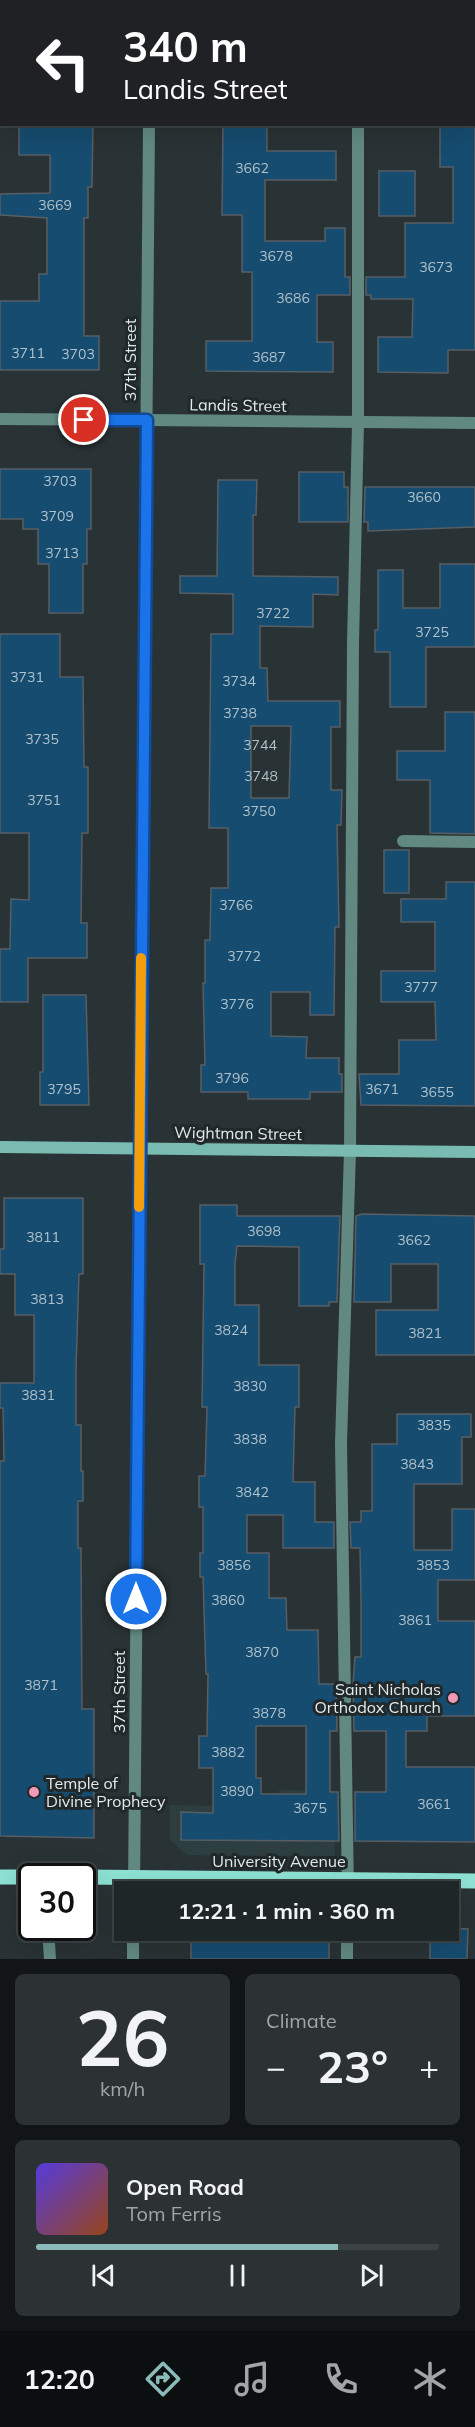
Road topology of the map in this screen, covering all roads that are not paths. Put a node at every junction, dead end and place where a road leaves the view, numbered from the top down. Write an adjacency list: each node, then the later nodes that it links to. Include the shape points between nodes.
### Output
1 (149, 126): 4 (street, 37th Street)
2 (358, 126): 5 (street)
3 (0, 419): 4 (street, Landis Street)
4 (147, 420): 5 (street, Landis Street); 10 (street, 37th Street)
5 (358, 422): 6 (street, Landis Street); 11 (street)
6 (475, 423)
7 (403, 841): 8 (street)
8 (475, 842)
9 (0, 1148): 10 (main road, Wightman Street)
10 (139, 1149): 11 (main road, Wightman Street); 16 (street, 37th Street)
11 (350, 1151): 12 (main road, Wightman Street); 17 (street, via 341,1443)
12 (475, 1152)
13 (0, 1877): 14 (main road)
14 (18, 1877)
15 (96, 1879): 19 (main road, University Avenue)
16 (134, 1881)
17 (348, 1881)
18 (475, 1881): 20 (main road, University Avenue)
19 (114, 1882)
20 (459, 1882)
21 (49, 1941): 24 (street)
22 (133, 1941): 25 (street)
23 (347, 1941): 26 (street)
24 (51, 1959)
25 (133, 1959)
26 (347, 1959)

